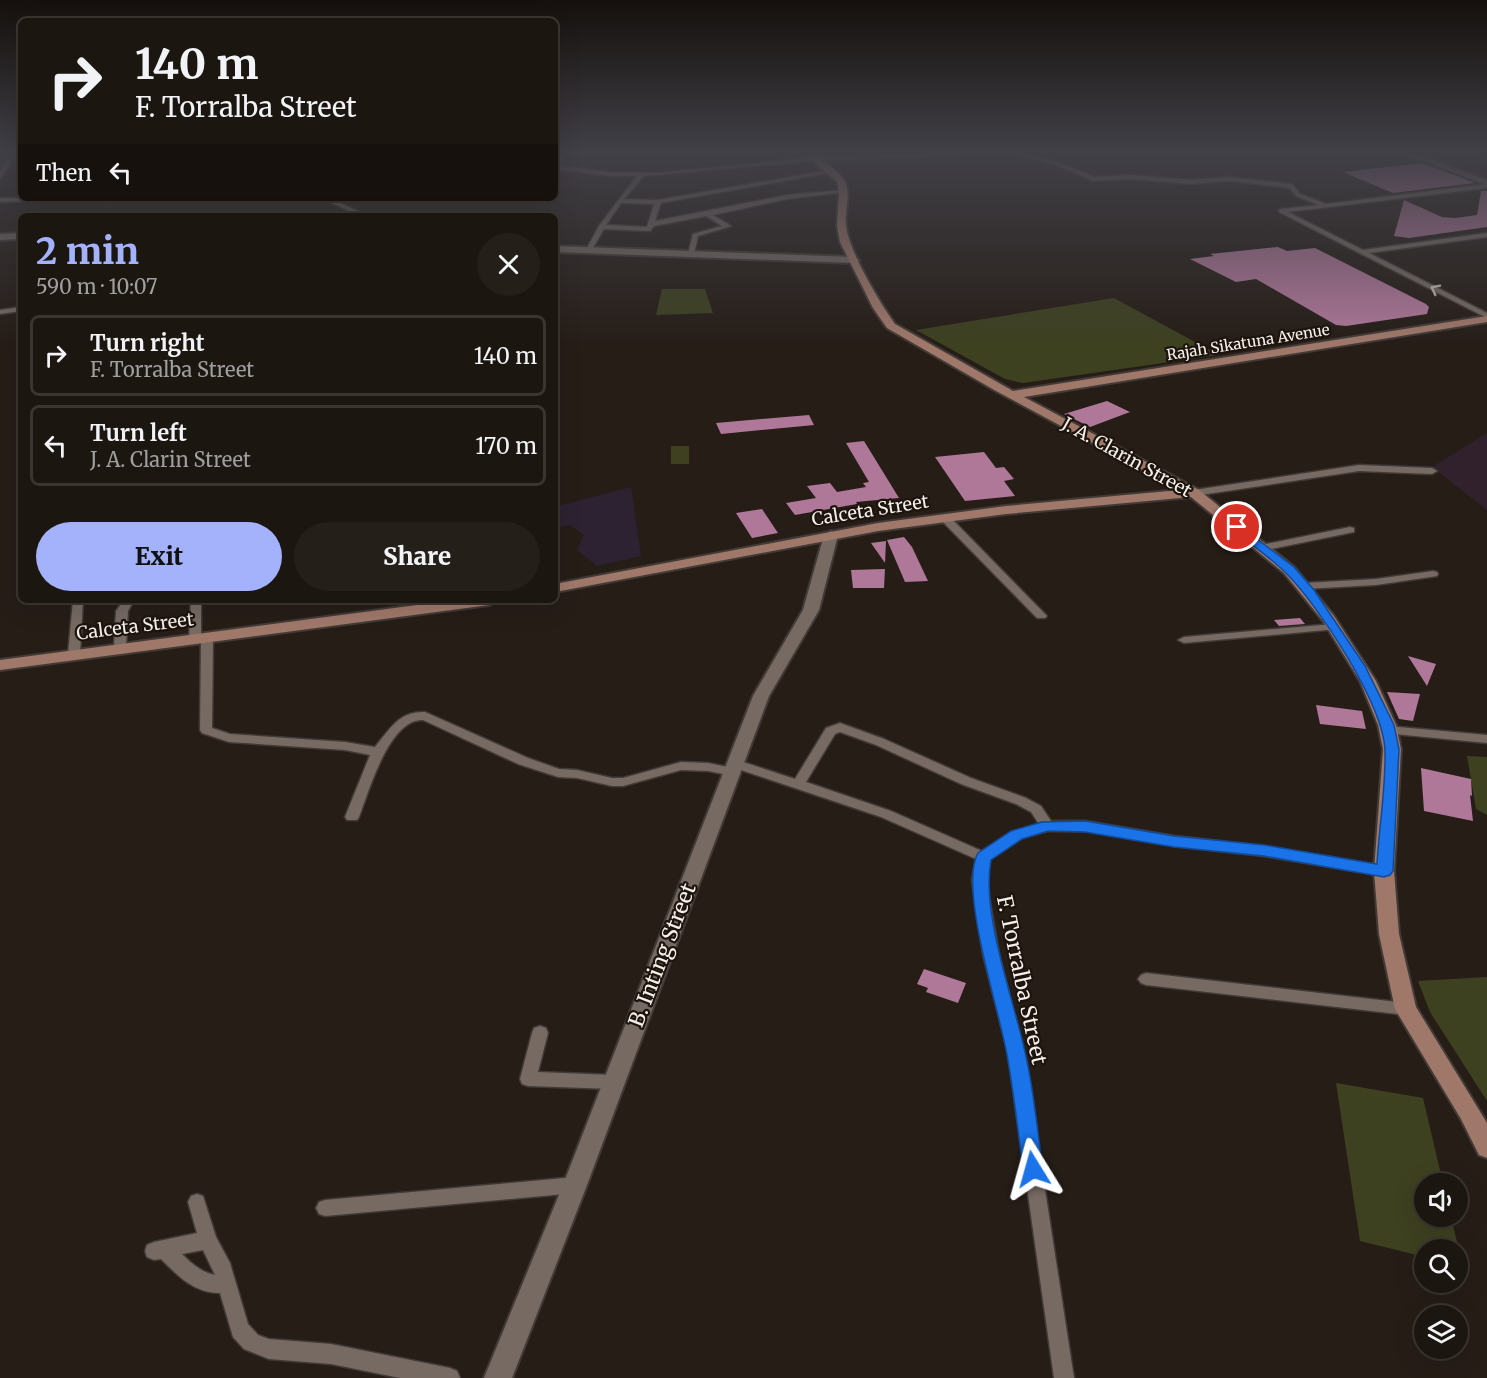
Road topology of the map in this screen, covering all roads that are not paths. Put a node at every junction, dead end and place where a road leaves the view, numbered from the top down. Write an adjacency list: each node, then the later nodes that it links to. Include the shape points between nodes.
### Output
1 (608, 217): 8 (street)
2 (654, 217): 7 (street)
3 (689, 217): 7 (street)
4 (713, 217): 15 (street, via 728,226 694,235)
5 (842, 217): 16 (main road, J. A. Clarin Street, via 844,242)
6 (1293, 217): 14 (street)
7 (652, 224): 8 (street, via 650,229)
8 (601, 227): 13 (street)
9 (1487, 235): 14 (street)
10 (18, 236): 11 (street)
11 (0, 237)
12 (558, 249): 13 (street)
13 (589, 250): 15 (street)
14 (1361, 252): 19 (street, one-way to 14)
15 (691, 254): 16 (street)
16 (854, 260): 23 (main road, J. A. Clarin Street, via 891,326)
17 (18, 309): 18 (street)
18 (0, 312)
19 (1487, 317): 21 (main road, Rajah Sikatuna Avenue)
20 (1487, 327): 22 (main road)
21 (1222, 361): 22 (main road); 24 (main road, Rajah Sikatuna Avenue)
22 (1234, 368): 26 (main road)
23 (992, 385): 24 (main road); 25 (main road, J. A. Clarin Street)
24 (1076, 385): 25 (main road, Rajah Sikatuna Avenue)
25 (1013, 395): 26 (main road, J. A. Clarin Street)
26 (1026, 402): 27 (main road, J. A. Clarin Street)
27 (1155, 470): 29 (main road, J. A. Clarin Street); 30 (main road, via 1152,487)
28 (1432, 471): 29 (street, via 1359,468)
29 (1194, 493): 30 (main road, Calceta Street); 34 (main road, J. A. Clarin Street)
30 (1142, 499): 31 (main road, Calceta Street)
31 (945, 518): 33 (main road, Calceta Street); 42 (street)
32 (1350, 530): 34 (street)
33 (831, 535): 37 (main road, Calceta Street); 52 (street, B. Inting Street, via 811,610 761,696)
34 (1261, 548): 36 (main road, J. A. Clarin Street)
35 (1433, 574): 36 (street, via 1376,582)
36 (1304, 585): 43 (main road, J. A. Clarin Street)
37 (558, 587)
38 (78, 603): 47 (street)
39 (127, 603): 46 (street, via 122,610)
40 (196, 603): 44 (street)
41 (466, 603): 44 (main road, Calceta Street)
42 (1041, 616)
43 (1333, 627): 45 (street); 49 (main road, J. A. Clarin Street, via 1368,681)
44 (201, 638): 46 (main road, Calceta Street); 51 (street, via 206,730 229,738)
45 (1184, 640)
46 (120, 647): 47 (main road, Calceta Street)
47 (74, 654): 48 (main road, Calceta Street)
48 (0, 665)
49 (1388, 730): 50 (street); 57 (main road, J. A. Clarin Street, via 1392,749)
50 (1487, 739)
51 (378, 752): 52 (street, via 395,728 417,715 558,773 623,782 681,766); 54 (street)
52 (735, 768): 53 (street); 61 (street, B. Inting Street)
53 (799, 783): 55 (street, via 830,730 840,727 1021,801 1036,809); 56 (street, via 886,813)
54 (352, 817)
55 (1047, 826): 56 (street, via 1017,835); 57 (street, via 1085,826)
56 (983, 857): 70 (street, F. Torralba Street, via 979,880 991,954 1016,1053)
57 (1384, 871): 59 (main road, J. A. Clarin Street, via 1389,934)
58 (1146, 979): 59 (street)
59 (1406, 1009): 62 (main road, J. A. Clarin Street)
60 (540, 1033): 61 (street, via 528,1079)
61 (613, 1082): 63 (street, B. Inting Street)
62 (1487, 1147)
63 (575, 1185): 65 (street); 69 (street, B. Inting Street)
64 (196, 1202): 66 (street)
65 (325, 1209)
66 (208, 1240): 67 (street, via 221,1263); 67 (street, via 160,1250 193,1277 211,1285)
67 (226, 1284): 68 (street, via 240,1329 250,1342 268,1349 331,1354)
68 (450, 1378)
69 (498, 1378)
70 (1064, 1378)

